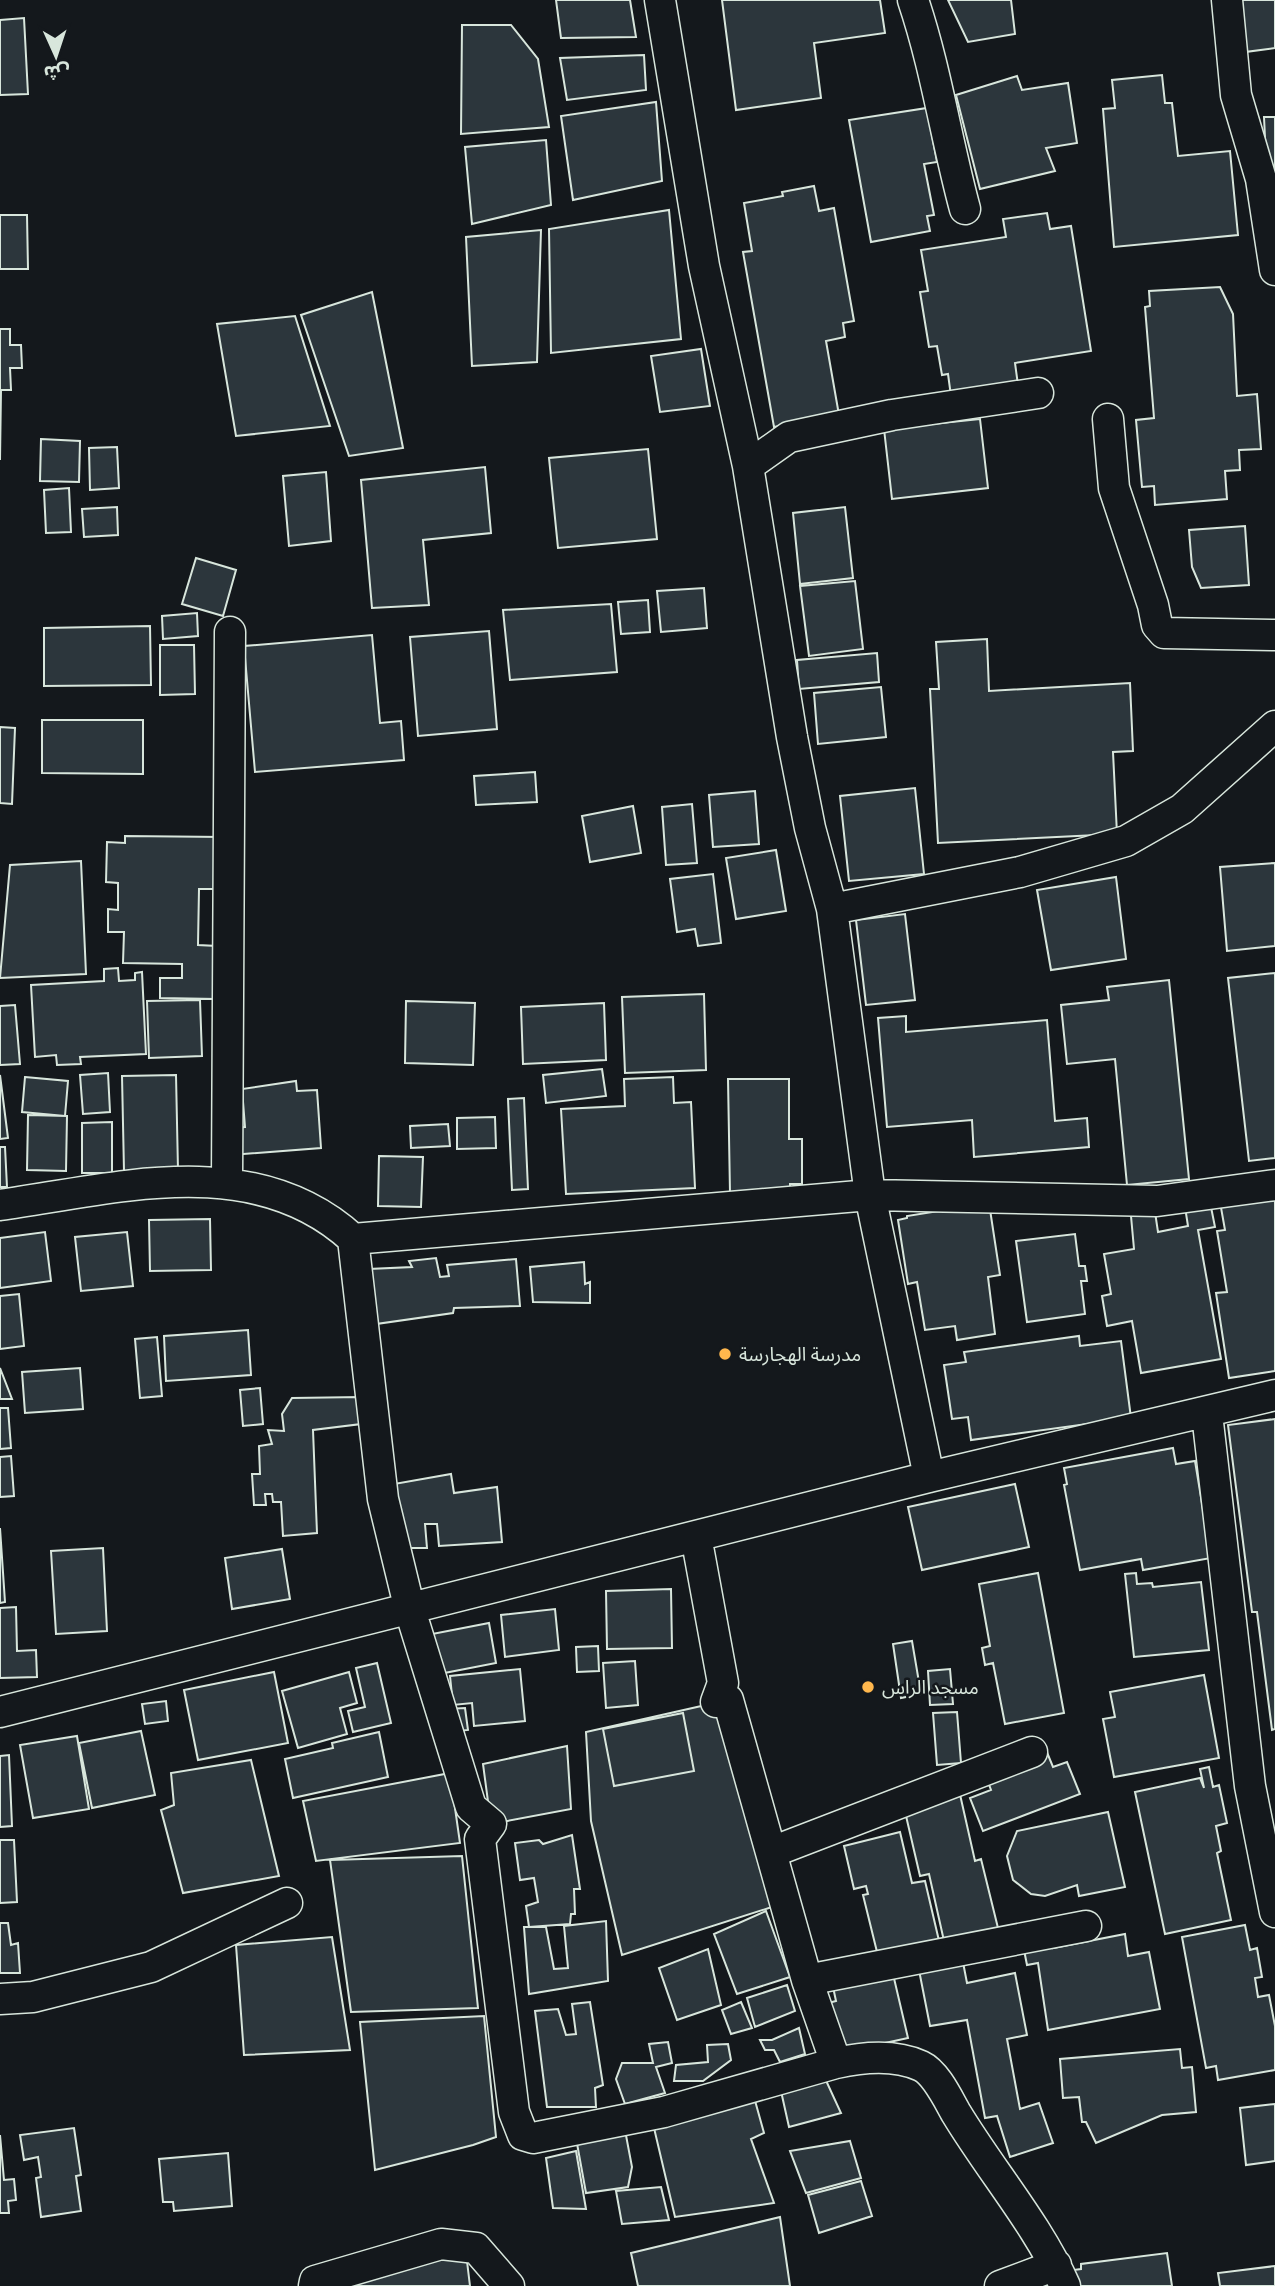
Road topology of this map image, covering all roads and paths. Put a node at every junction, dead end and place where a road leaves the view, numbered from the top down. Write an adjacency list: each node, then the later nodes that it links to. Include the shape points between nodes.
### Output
1 (660, 0): 8 (street, via 704,266)
2 (913, 0): 4 (street, via 932,57 948,148)
3 (1227, 0): 5 (street, via 1236,95 1261,179)
4 (965, 209)
5 (1275, 271)
6 (1038, 393): 8 (street, via 891,415 789,437)
7 (1108, 419): 10 (street, via 1114,488 1157,625 1164,632 1189,635)
8 (748, 466): 12 (street, via 797,763)
9 (230, 632): 13 (street)
10 (1275, 635)
11 (1275, 726): 12 (street, via 1182,809 1126,841 1008,875)
12 (832, 909): 15 (street)
13 (227, 1181): 16 (street, via 188,1180); 17 (street, via 272,1192 334,1221)
14 (1275, 1185): 15 (street, via 1157,1201)
15 (870, 1195): 17 (street); 20 (street)
16 (0, 1205)
17 (353, 1239): 22 (street, via 383,1499)
18 (1275, 1395): 19 (street)
19 (1207, 1414): 20 (street); 27 (street, via 1250,1786)
20 (929, 1477): 21 (street)
21 (696, 1536): 22 (street); 25 (street, via 723,1683 716,1703 728,1700)
22 (410, 1611): 23 (street); 31 (street, via 471,1807 491,1824 480,1839 514,2112 523,2135 533,2138 664,2112)
23 (0, 1712)
24 (1032, 1752): 25 (street)
25 (772, 1852): 29 (street)
26 (287, 1903): 30 (street, via 151,1967 33,1997)
27 (1275, 1912)
28 (1086, 1926): 29 (street)
29 (807, 1980): 31 (street)
30 (0, 1999)
31 (836, 2063): 32 (street, via 863,2057 923,2066)
32 (1061, 2275): 35 (street)
33 (314, 2286): 34 (street, via 315,2281 441,2244 476,2248)
34 (509, 2286)
35 (1000, 2286)

